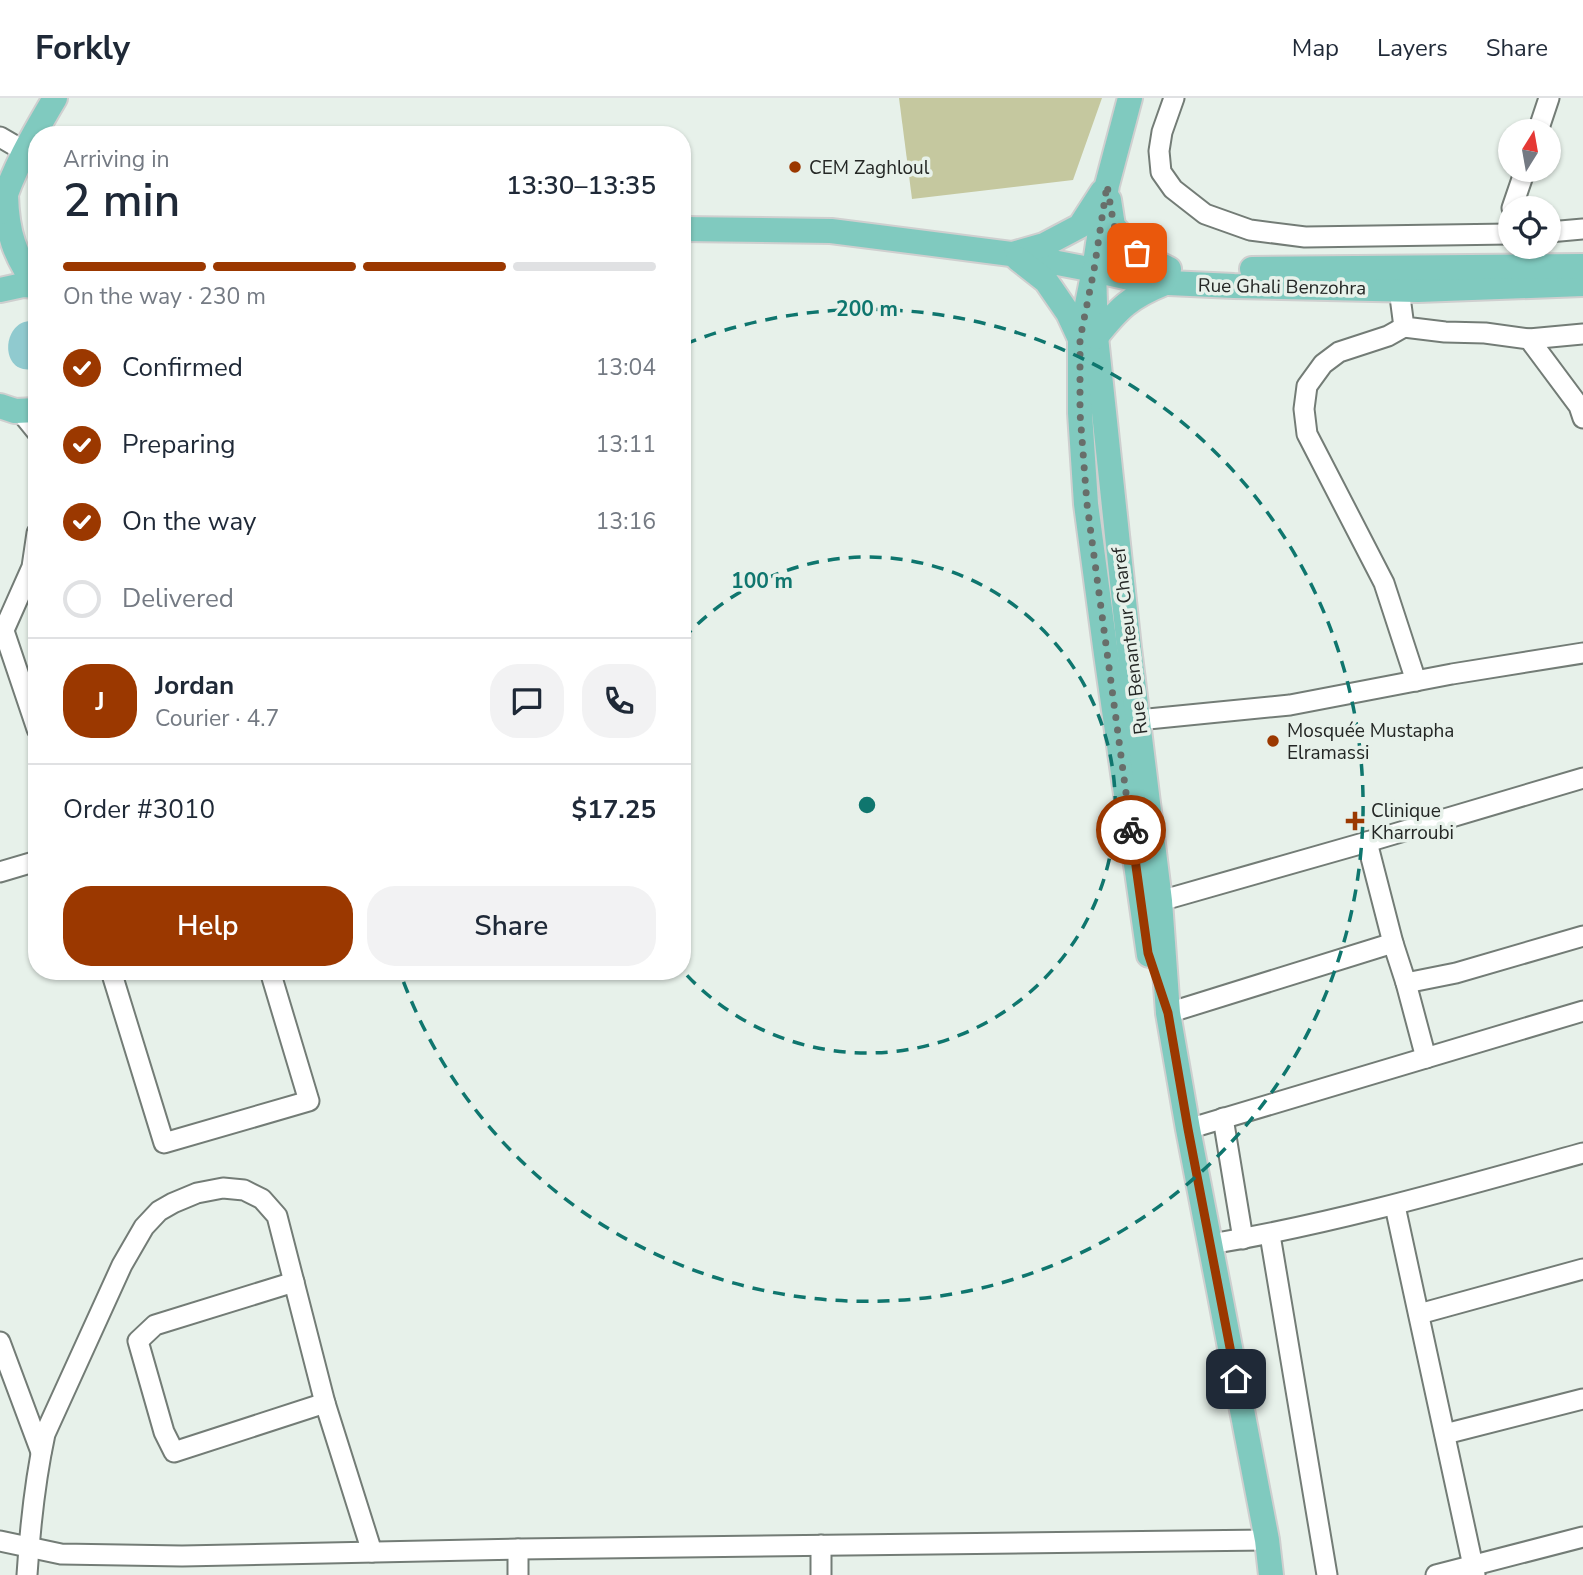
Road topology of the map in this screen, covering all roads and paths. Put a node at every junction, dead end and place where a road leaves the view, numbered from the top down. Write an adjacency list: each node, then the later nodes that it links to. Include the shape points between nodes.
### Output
1 (54, 98): 6 (main road)
2 (1130, 98): 10 (main road, Rue Benanteur Charef)
3 (1174, 98): 15 (street, via 1162,132 1161,172 1173,189 1205,214 1250,230 1305,237)
4 (1549, 98): 5 (street)
5 (1542, 119)
6 (38, 126)
7 (0, 137): 9 (street)
8 (28, 144): 9 (main road)
9 (24, 151): 11 (main road)
10 (1107, 185): 16 (main road, via 1080,226 1044,245); 18 (main road, Rue Benanteur Charef); 20 (main road, via 1114,226 1137,253)
11 (3, 201): 19 (main road, via 15,252)
12 (691, 229): 16 (main road, Rue Ghali Benzohra, via 831,232)
13 (1583, 229): 14 (street)
14 (1561, 231)
15 (1498, 234)
16 (1012, 254): 18 (main road, Rue Ghali Benzohra); 27 (main road, via 1046,281)
17 (1583, 266): 20 (main road, Rue Ghali Benzohra)
18 (1094, 270): 20 (main road, Rue Ghali Benzohra, via 1147,282); 27 (main road, Rue Benanteur Charef)
19 (28, 274)
20 (1168, 276): 23 (main road, Rue Ghali Benzohra, via 1234,286); 27 (main road)
21 (1583, 284): 23 (main road, Rue Ghali Benzohra)
22 (28, 285): 24 (main road)
23 (1399, 289): 25 (street)
24 (0, 290)
25 (1404, 327): 28 (street); 35 (street, via 1339,352 1323,364 1307,386 1304,409 1307,434 1384,583)
26 (1583, 334): 28 (street)
27 (1088, 338): 37 (main road, Rue Benanteur Charef); 49 (main road, Rue Benanteur Charef, via 1080,413 1087,504 1148,953)
28 (1529, 339): 30 (street)
29 (14, 411): 31 (street)
30 (1583, 418)
31 (28, 424)
32 (28, 580): 33 (street)
33 (2, 635): 36 (street)
34 (1583, 653): 35 (street)
35 (1416, 681): 37 (street, via 1290,705)
36 (28, 705)
37 (1138, 720): 42 (main road, Rue Benanteur Charef)
38 (1583, 778): 39 (street)
39 (1367, 842): 42 (street); 44 (street)
40 (28, 864): 41 (street)
41 (0, 872)
42 (1160, 901): 49 (main road, Rue Benanteur Charef)
43 (1583, 936): 47 (street, via 1457,973)
44 (1393, 943): 47 (street); 49 (street)
45 (114, 980): 46 (street, via 164,1143 309,1101)
46 (273, 980)
47 (1406, 982): 50 (street)
48 (1583, 1011): 50 (street)
49 (1168, 1013): 52 (main road, Rue Benanteur Charef)
50 (1426, 1058): 51 (street)
51 (1223, 1118): 52 (street); 56 (street)
52 (1188, 1129): 57 (main road, Rue Benanteur Charef)
53 (1583, 1153): 54 (street)
54 (1395, 1206): 55 (street); 60 (street)
55 (1269, 1235): 56 (street); 79 (street)
56 (1243, 1239): 57 (street)
57 (1211, 1244): 67 (main road, Rue Benanteur Charef)
58 (1583, 1269): 60 (street)
59 (294, 1283): 63 (street); 63 (street, via 155,1325 138,1341 174,1452); 65 (street, via 277,1216 262,1199 244,1190 223,1188 197,1193 159,1211 122,1265 45,1434)
60 (1419, 1314): 64 (street)
61 (0, 1342): 65 (street)
62 (1583, 1398): 64 (street)
63 (325, 1403): 72 (street)
64 (1445, 1434): 74 (street)
65 (41, 1453): 70 (street)
66 (1583, 1537): 74 (street)
67 (1267, 1540): 69 (street); 78 (main road, Rue Benanteur Charef)
68 (0, 1541): 70 (street)
69 (821, 1545): 71 (street); 77 (street)
70 (29, 1546): 73 (street, via 61,1554); 75 (street)
71 (518, 1549): 72 (street); 76 (street)
72 (372, 1552): 73 (street)
73 (182, 1565)
74 (1474, 1570): 80 (street)
75 (27, 1575)
76 (518, 1575)
77 (821, 1575)
78 (1271, 1575)
79 (1326, 1575)
80 (1436, 1575)

